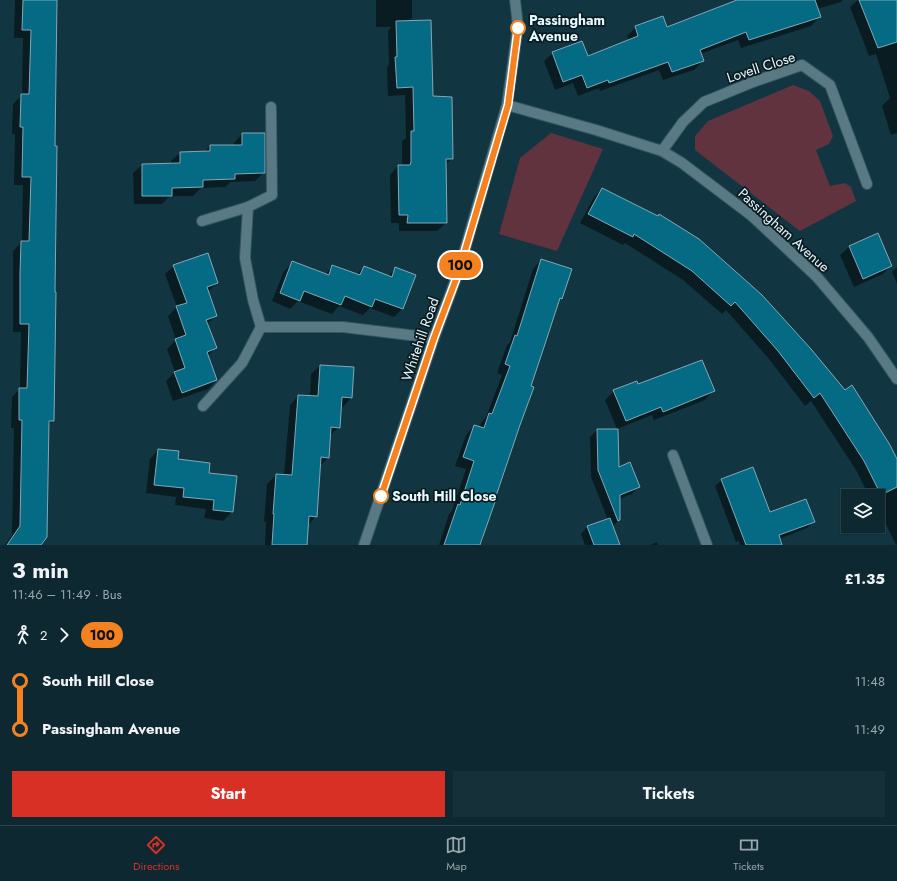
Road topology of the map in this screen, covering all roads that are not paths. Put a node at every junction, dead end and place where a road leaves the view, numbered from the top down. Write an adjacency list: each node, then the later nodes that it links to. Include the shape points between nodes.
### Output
1 (515, 0): 2 (street, Whitehill Road, via 518,26)
2 (508, 105): 4 (street, Passingham Avenue); 9 (street, Whitehill Road, via 458,274)
3 (271, 107): 6 (street, via 272,195)
4 (662, 151): 5 (street, Lovell Close, via 683,122 704,102 802,65 830,85); 10 (street, Passingham Avenue, via 752,216 817,277 868,337)
5 (867, 184)
6 (248, 207): 7 (street); 8 (street, via 245,258)
7 (202, 221)
8 (261, 327): 9 (street, via 344,327); 11 (street, via 242,363)
9 (434, 338): 13 (street, Whitehill Road)
10 (897, 379)
11 (204, 406)
12 (673, 454): 14 (street)
13 (364, 545)
14 (707, 545)

